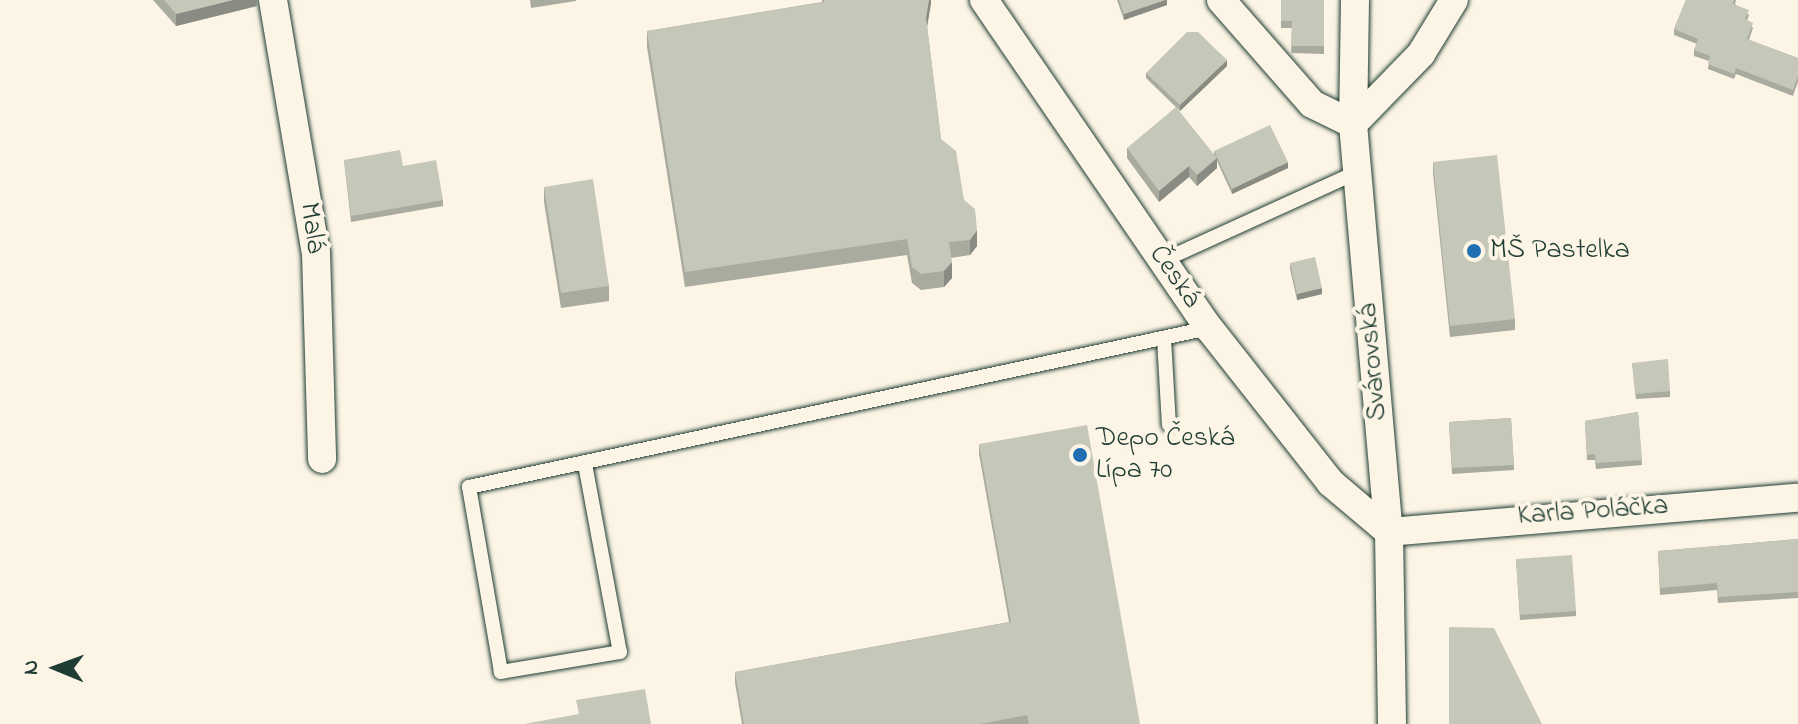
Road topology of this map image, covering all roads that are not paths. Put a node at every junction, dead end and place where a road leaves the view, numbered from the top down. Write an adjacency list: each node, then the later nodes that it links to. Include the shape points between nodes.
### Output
1 (273, 0): 12 (street, Malá, via 316,253)
2 (984, 0): 8 (street, Česká)
3 (1221, 0): 6 (street, via 1312,104)
4 (1355, 0): 6 (street, Svárovská)
5 (1454, 0): 6 (street, via 1421,54)
6 (1353, 124): 7 (street, Svárovská)
7 (1357, 172): 8 (lane); 15 (street, Svárovská)
8 (1162, 261): 9 (street, Česká)
9 (1209, 328): 10 (lane); 15 (street, Česká, via 1331,483)
10 (1164, 339): 11 (lane); 13 (lane)
11 (1169, 425)
12 (322, 459)
13 (585, 464): 13 (lane, via 469,487 501,672 620,652)
14 (1798, 498): 15 (street, Karla Poláčka)
15 (1389, 532): 16 (street, Svárovská)
16 (1392, 724)

